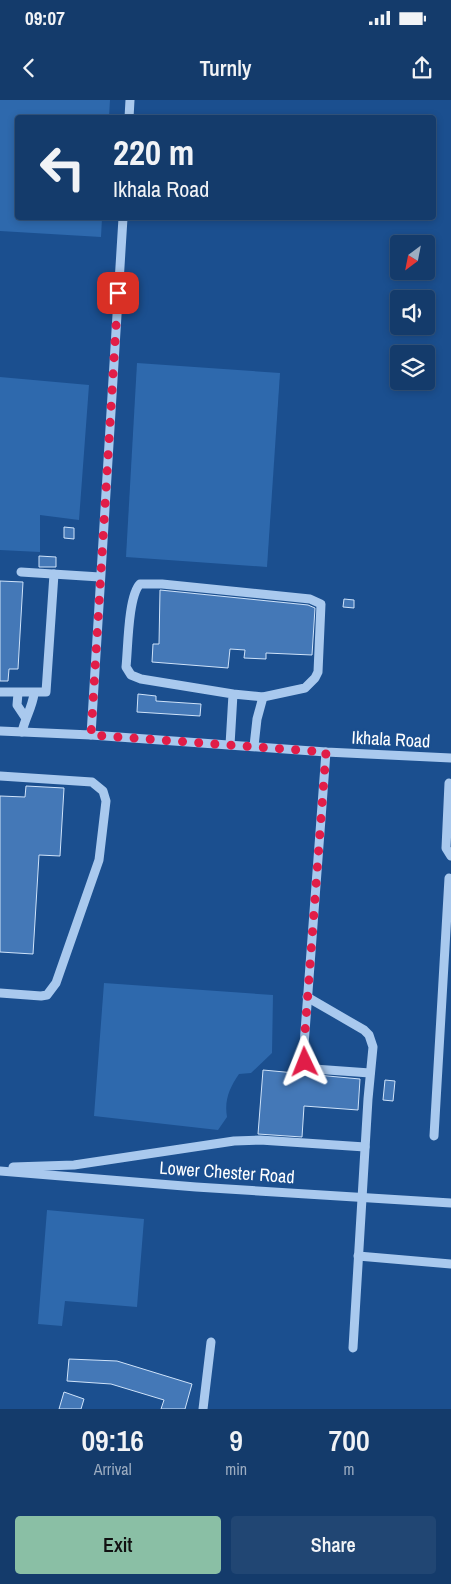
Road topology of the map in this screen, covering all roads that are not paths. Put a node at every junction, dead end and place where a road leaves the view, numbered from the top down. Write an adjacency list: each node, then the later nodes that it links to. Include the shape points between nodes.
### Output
1 (130, 100): 2 (street)
2 (129, 115)
3 (122, 220): 6 (street)
4 (21, 572): 5 (street)
5 (54, 574): 6 (street); 9 (street, via 48,688 45,693)
6 (100, 577): 15 (street)
7 (0, 692): 8 (street)
8 (18, 693): 9 (street); 12 (street, via 17,705)
9 (34, 694): 12 (street, via 32,706)
10 (233, 694): 11 (street); 11 (street, via 141,679 128,671 135,590 140,584 310,599 321,604 316,678 305,688); 16 (street)
11 (263, 697): 17 (street)
12 (25, 717): 14 (street)
13 (0, 731): 14 (street, Ikhala Road)
14 (22, 732): 15 (street, Ikhala Road)
15 (91, 735): 16 (street, Ikhala Road)
16 (230, 745): 17 (street, Ikhala Road)
17 (254, 746): 18 (street, Ikhala Road)
18 (326, 752): 19 (street, Ikhala Road); 25 (street)
19 (451, 758)
20 (0, 776): 24 (street, via 92,782 103,791 106,801 99,860 56,983 47,995 41,996)
21 (449, 783): 22 (street, via 446,848)
22 (451, 856)
23 (449, 878): 26 (street)
24 (0, 992)
25 (307, 997): 27 (street, via 369,1035 373,1047); 27 (street, via 305,1062 314,1069)
26 (446, 1005): 28 (street)
27 (370, 1073): 29 (street)
28 (434, 1136)
29 (365, 1147): 30 (street, via 234,1141 74,1165); 31 (street)
30 (0, 1169): 31 (street, Lower Chester Road)
31 (362, 1198): 32 (street, Lower Chester Road); 33 (street)
32 (451, 1203)
33 (358, 1256): 34 (street); 36 (street)
34 (451, 1264)
35 (211, 1342): 37 (street)
36 (353, 1348)
37 (203, 1409)

